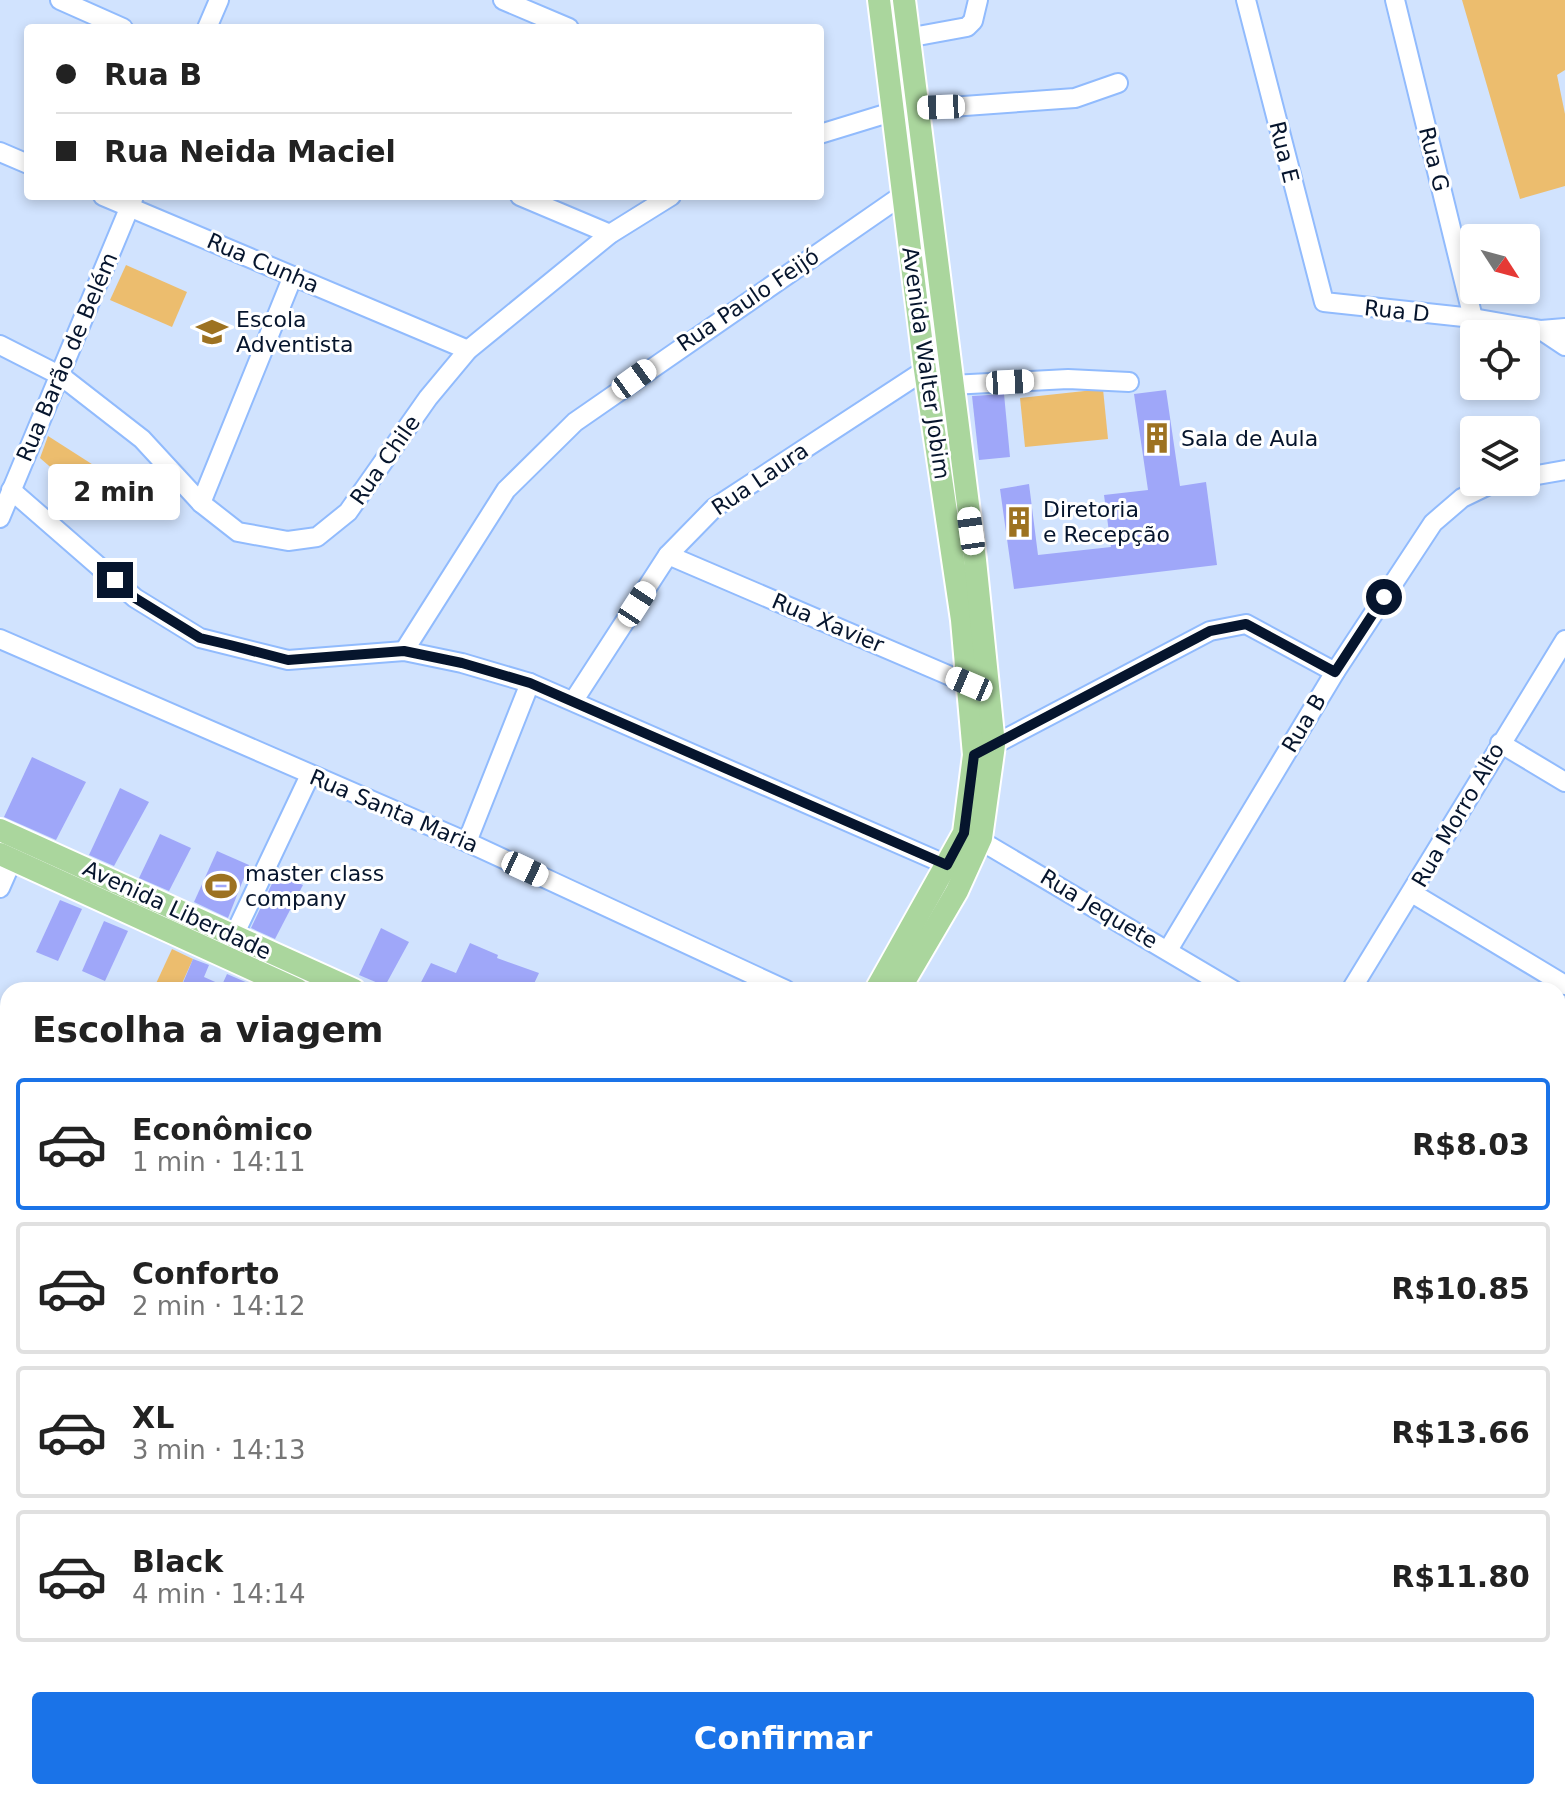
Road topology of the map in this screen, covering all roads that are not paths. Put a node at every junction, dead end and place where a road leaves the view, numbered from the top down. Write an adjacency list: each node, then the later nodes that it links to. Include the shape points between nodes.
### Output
1 (60, 0): 9 (street)
2 (219, 0): 10 (street)
3 (503, 0): 11 (street)
4 (879, 0): 14 (main road, Avenida Walter Jobim)
5 (904, 0): 12 (main road, Avenida Walter Jobim)
6 (978, 0): 12 (street, via 967,27)
7 (1246, 0): 25 (street, Rua E)
8 (1395, 0): 26 (street, Rua G)
9 (114, 24)
10 (209, 24)
11 (560, 24)
12 (907, 38): 14 (main road, Avenida Walter Jobim)
13 (1118, 83): 14 (street, via 1075,98)
14 (906, 109): 15 (street); 18 (main road, Avenida Walter Jobim); 19 (main road, Avenida Walter Jobim)
15 (824, 133)
16 (0, 152): 17 (street)
17 (24, 162)
18 (925, 186): 19 (street, Rua Paulo Feijó); 35 (main road, Avenida Walter Jobim)
19 (904, 194): 32 (main road, Avenida Walter Jobim); 45 (street, Rua Paulo Feijó, via 575,422 506,490)
20 (529, 200): 23 (street)
21 (665, 200): 23 (street, Rua Chile)
22 (132, 202): 24 (street, Rua Cunha); 33 (street, Rua Barão de Belém)
23 (610, 234): 31 (street, Rua Chile)
24 (293, 276): 31 (street, Rua Cunha); 40 (street)
25 (1324, 302): 26 (street, Rua D)
26 (1473, 318): 28 (street, Rua D)
27 (1565, 328): 28 (street, Rua D)
28 (1541, 330): 30 (street)
29 (0, 345): 33 (street, Rua Chile)
30 (1565, 346)
31 (468, 350): 40 (street, Rua Chile, via 348,512 317,537 288,541 238,532)
32 (925, 370): 42 (street, Rua Laura, via 714,508); 47 (main road, Avenida Walter Jobim)
33 (61, 376): 38 (street, Rua Barão de Belém); 40 (street, Rua Chile, via 142,439)
34 (1129, 382): 35 (street, via 1068,379)
35 (951, 385): 47 (main road, Avenida Walter Jobim)
36 (1565, 470): 37 (street)
37 (1540, 474)
38 (11, 490): 41 (street, Rua Barão de Belém); 45 (street, via 135,598 200,638 288,660)
39 (1466, 496): 46 (street, Rua B, via 1433,523)
40 (201, 503)
41 (0, 518)
42 (668, 555): 47 (street, Rua Xavier); 49 (street, Rua Laura)
43 (0, 639): 52 (street, Rua Santa Maria)
44 (1565, 640): 50 (street, Rua Morro Alto)
45 (404, 651): 48 (street)
46 (1335, 672): 51 (street, via 1246,624 1210,631); 62 (street, Rua B)
47 (979, 682): 51 (main road, Avenida Walter Jobim)
48 (530, 683): 49 (street); 56 (street)
49 (574, 700): 58 (street)
50 (1500, 743): 53 (street); 60 (street, Rua Morro Alto)
51 (984, 750): 55 (main road, Avenida Walter Jobim)
52 (310, 775): 56 (street, Rua Santa Maria); 61 (street)
53 (1565, 782)
54 (0, 830): 57 (main road, Avenida Liberdade)
55 (972, 836): 58 (main road, Avenida Walter Jobim); 62 (street, Rua Jequete); 68 (main road, Avenida Walter Jobim, via 957,891)
56 (467, 842): 66 (street, Rua Santa Maria)
57 (11, 850): 59 (street); 61 (main road, Avenida Liberdade); 63 (main road, Avenida Liberdade)
58 (947, 865): 67 (main road, Avenida Walter Jobim)
59 (0, 888)
60 (1412, 893): 70 (street, Rua Morro Alto); 71 (street)
61 (233, 937): 63 (street); 65 (main road, Avenida Liberdade)
62 (1168, 950): 69 (street, Rua Jequete)
63 (224, 958): 64 (main road, Avenida Liberdade)
64 (280, 982)
65 (336, 982)
66 (769, 982)
67 (889, 982)
68 (891, 982)
69 (1220, 982)
70 (1356, 982)
71 (1560, 982)

